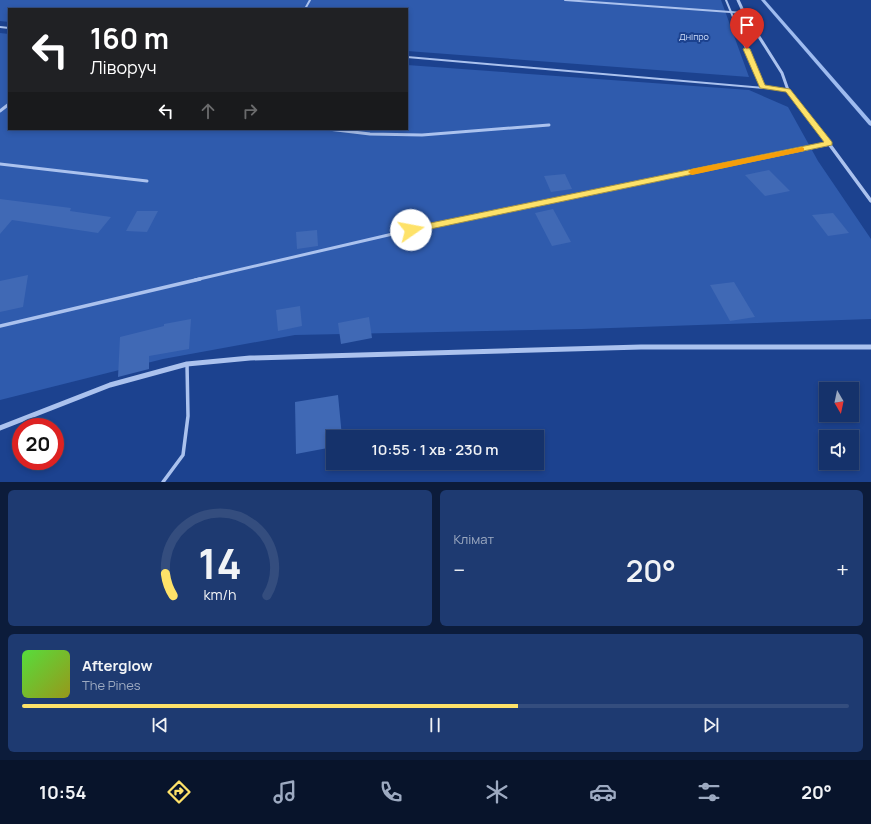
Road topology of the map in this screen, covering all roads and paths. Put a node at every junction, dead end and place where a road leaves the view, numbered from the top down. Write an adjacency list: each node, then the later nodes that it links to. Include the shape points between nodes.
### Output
1 (565, 0): 4 (lane)
2 (726, 0): 4 (lane)
3 (738, 0): 5 (street)
4 (731, 12): 5 (lane); 7 (lane)
5 (744, 13): 8 (street, via 782,73)
6 (408, 57): 7 (lane)
7 (762, 87): 8 (lane)
8 (788, 90): 13 (street)
9 (8, 105): 10 (street)
10 (0, 111)
11 (550, 125): 12 (lane, via 422,135 370,134)
12 (336, 130)
13 (830, 144): 16 (street); 17 (lane, via 397,233)
14 (0, 164): 15 (lane)
15 (147, 181)
16 (871, 201)
17 (0, 326)
18 (871, 347): 19 (street, via 649,347 391,353 250,358)
19 (187, 364): 20 (street, via 110,385); 21 (lane, via 188,416 183,455)
20 (0, 428)
21 (163, 482)

